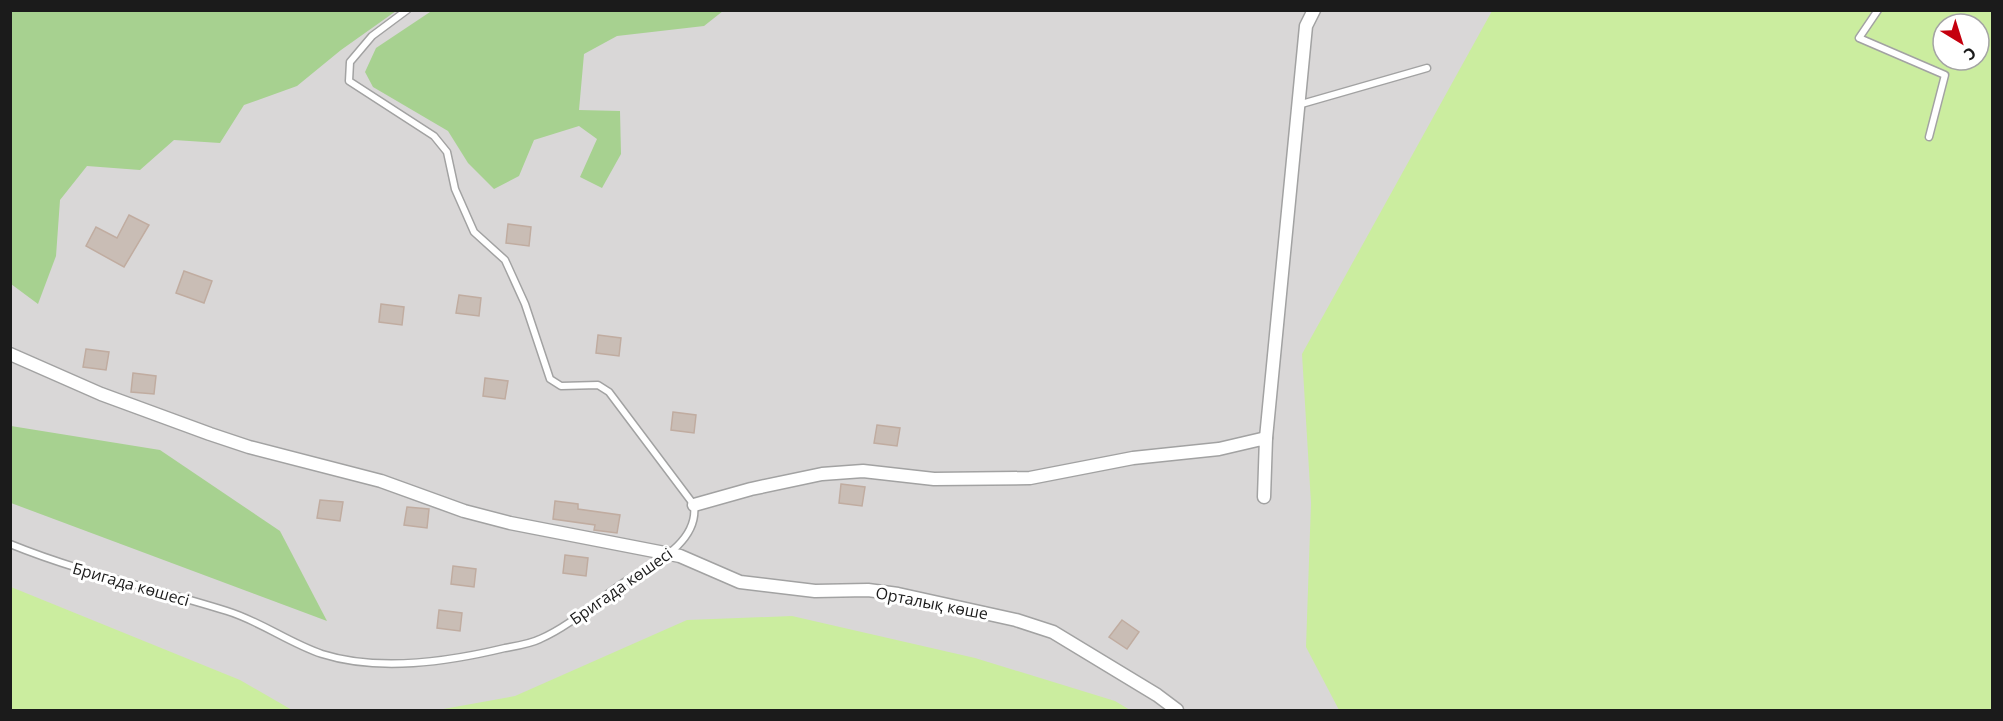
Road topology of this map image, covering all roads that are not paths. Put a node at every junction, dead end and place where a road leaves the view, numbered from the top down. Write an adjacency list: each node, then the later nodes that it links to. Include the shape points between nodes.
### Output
1 (407, 10): 10 (lane, via 372,36 350,63 349,81 434,136 447,152 455,189 474,232 505,260 525,304 550,379 561,387 598,385 609,392)
2 (1314, 10): 5 (street, via 1306,26)
3 (1878, 10): 6 (lane, via 1859,38 1945,75)
4 (1427, 68): 5 (lane)
5 (1298, 105): 8 (street)
6 (1929, 137)
7 (10, 354): 12 (street, Орталық көше, via 120,401 249,447 381,481 510,523)
8 (1266, 438): 9 (street); 10 (street, via 1030,478 934,479 862,471 822,474)
9 (1264, 497)
10 (694, 505): 12 (lane, Бригада көшесі, via 692,528)
11 (10, 544): 12 (lane, Бригада көшесі, via 57,564 229,611 322,654 367,663 413,663 477,655 539,640)
12 (667, 554): 13 (street, Орталық көше, via 686,558 740,582 815,591 898,594 1016,620 1053,632 1157,694)
13 (1177, 711)

